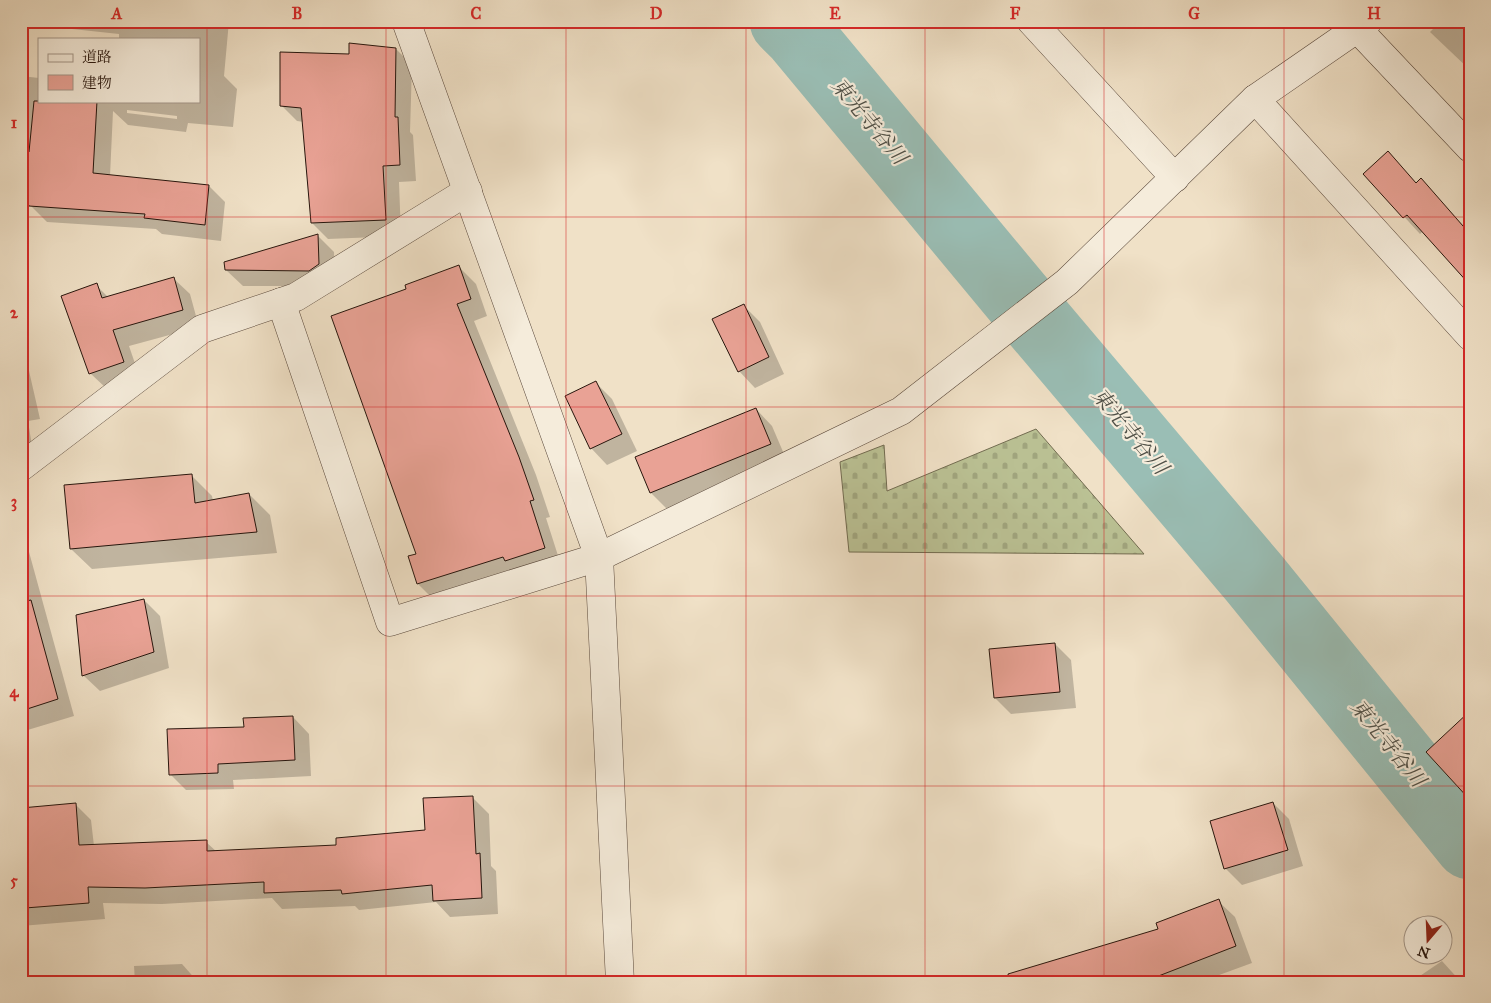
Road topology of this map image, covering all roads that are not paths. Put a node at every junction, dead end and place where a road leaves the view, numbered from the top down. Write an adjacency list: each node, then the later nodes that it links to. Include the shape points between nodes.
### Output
1 (406, 21): 7 (street)
2 (1031, 21): 6 (street)
3 (1358, 24): 4 (street); 5 (street)
4 (1255, 99): 6 (street); 9 (street)
5 (1470, 148)
6 (1175, 178): 11 (street, via 1067,282 900,411)
7 (468, 191): 8 (street, via 296,297); 11 (street)
8 (281, 302): 10 (street, via 202,329); 11 (street, via 390,622)
9 (1470, 336)
10 (21, 467)
11 (599, 557): 12 (street)
12 (620, 982)

